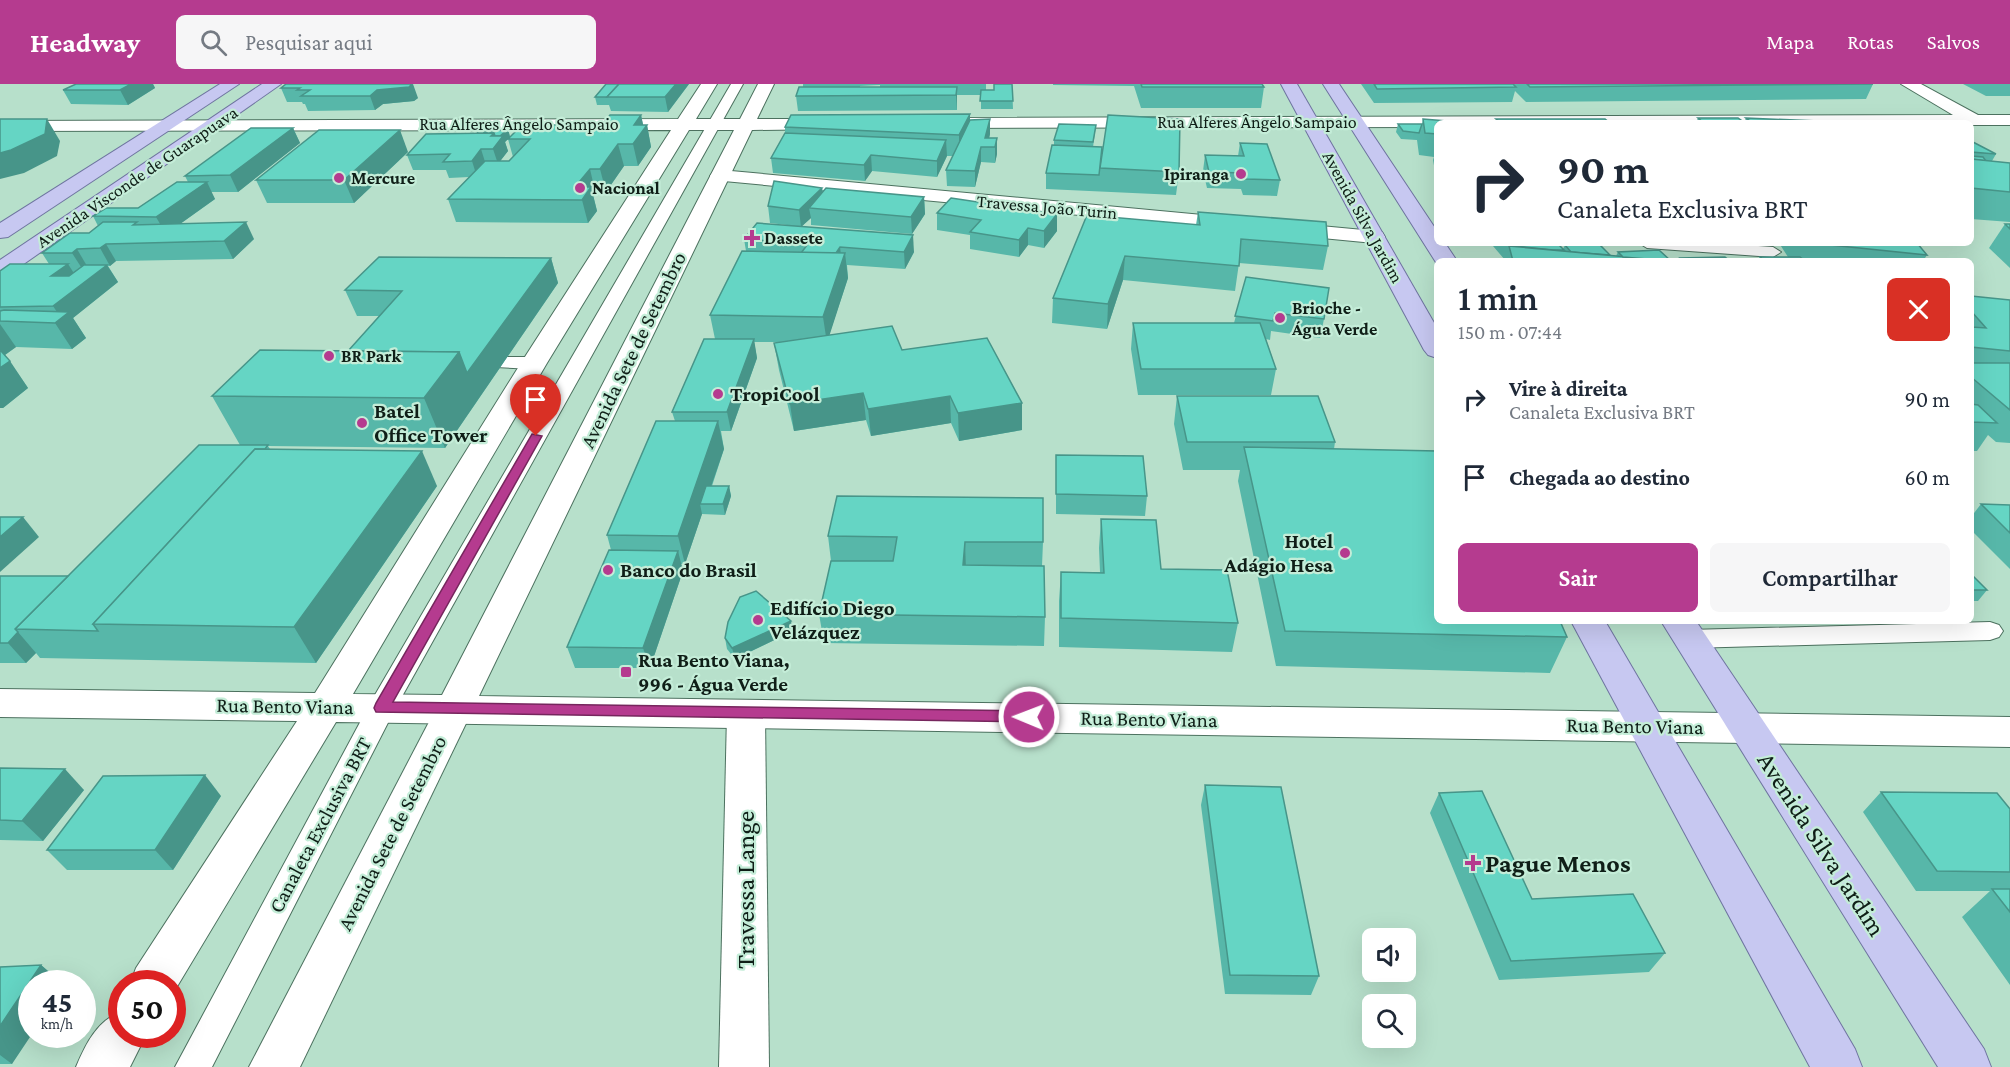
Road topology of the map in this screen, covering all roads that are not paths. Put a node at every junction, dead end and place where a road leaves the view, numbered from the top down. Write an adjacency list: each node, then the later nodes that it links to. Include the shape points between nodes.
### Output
1 (231, 84): 18 (main road, Avenida Visconde de Guarapuava)
2 (273, 84): 19 (main road, Avenida Visconde de Guarapuava)
3 (709, 84): 15 (main road)
4 (737, 84): 16 (lane, Canaleta Exclusiva BRT)
5 (766, 84): 17 (main road, Avenida Sete de Setembro)
6 (1289, 84): 10 (main road, Avenida Silva Jardim)
7 (1331, 84): 11 (main road, Avenida Silva Jardim)
8 (1909, 84): 9 (main road)
9 (1974, 120): 21 (main road, Rua Alferes Ângelo Sampaio)
10 (1310, 122): 11 (main road, Rua Alferes Ângelo Sampaio); 14 (main road, Rua Alferes Ângelo Sampaio); 25 (main road, Avenida Silva Jardim)
11 (1355, 122): 12 (main road, Rua Alferes Ângelo Sampaio); 23 (main road, Avenida Silva Jardim)
12 (1434, 122)
13 (848, 123): 17 (main road, Rua Alferes Ângelo Sampaio)
14 (932, 123)
15 (686, 124): 16 (main road, Rua Alferes Ângelo Sampaio); 19 (main road, Rua Alferes Ângelo Sampaio); 31 (main road)
16 (714, 124): 17 (main road, Rua Alferes Ângelo Sampaio); 37 (lane, Canaleta Exclusiva BRT)
17 (747, 124): 22 (main road, Avenida Sete de Setembro)
18 (166, 125): 19 (main road, Rua Alferes Ângelo Sampaio); 20 (main road, Rua Alferes Ângelo Sampaio); 24 (main road, Avenida Visconde de Guarapuava)
19 (213, 125): 28 (main road, Avenida Visconde de Guarapuava)
20 (0, 126)
21 (2006, 128)
22 (720, 176): 25 (main road, Travessa João Turin); 38 (main road, Avenida Sete de Setembro)
23 (1430, 227)
24 (0, 232)
25 (1374, 237): 29 (main road, Avenida Silva Jardim)
26 (1689, 246): 27 (lane)
27 (1773, 252)
28 (0, 270)
29 (1434, 345)
30 (503, 363): 31 (lane)
31 (534, 363): 36 (main road)
32 (1590, 624): 40 (main road)
33 (1684, 630): 34 (lane, via 1792,639); 41 (main road, Avenida Silva Jardim)
34 (1990, 631)
35 (0, 703): 36 (main road, Rua Bento Viana)
36 (326, 707): 37 (main road, Rua Bento Viana); 43 (main road)
37 (382, 708): 38 (main road, Rua Bento Viana); 46 (lane, Canaleta Exclusiva BRT)
38 (454, 709): 39 (main road, Rua Bento Viana); 47 (main road, Avenida Sete de Setembro)
39 (746, 714): 40 (main road, Rua Bento Viana); 48 (main road, Travessa Lange)
40 (1647, 727): 41 (main road, Rua Bento Viana); 49 (main road)
41 (1747, 728): 42 (main road, Rua Bento Viana); 50 (main road, Avenida Silva Jardim)
42 (2010, 732)
43 (162, 970)
44 (113, 1048): 45 (main road)
45 (101, 1067)
46 (193, 1067)
47 (274, 1067)
48 (744, 1067)
49 (1837, 1067)
50 (1966, 1067)

